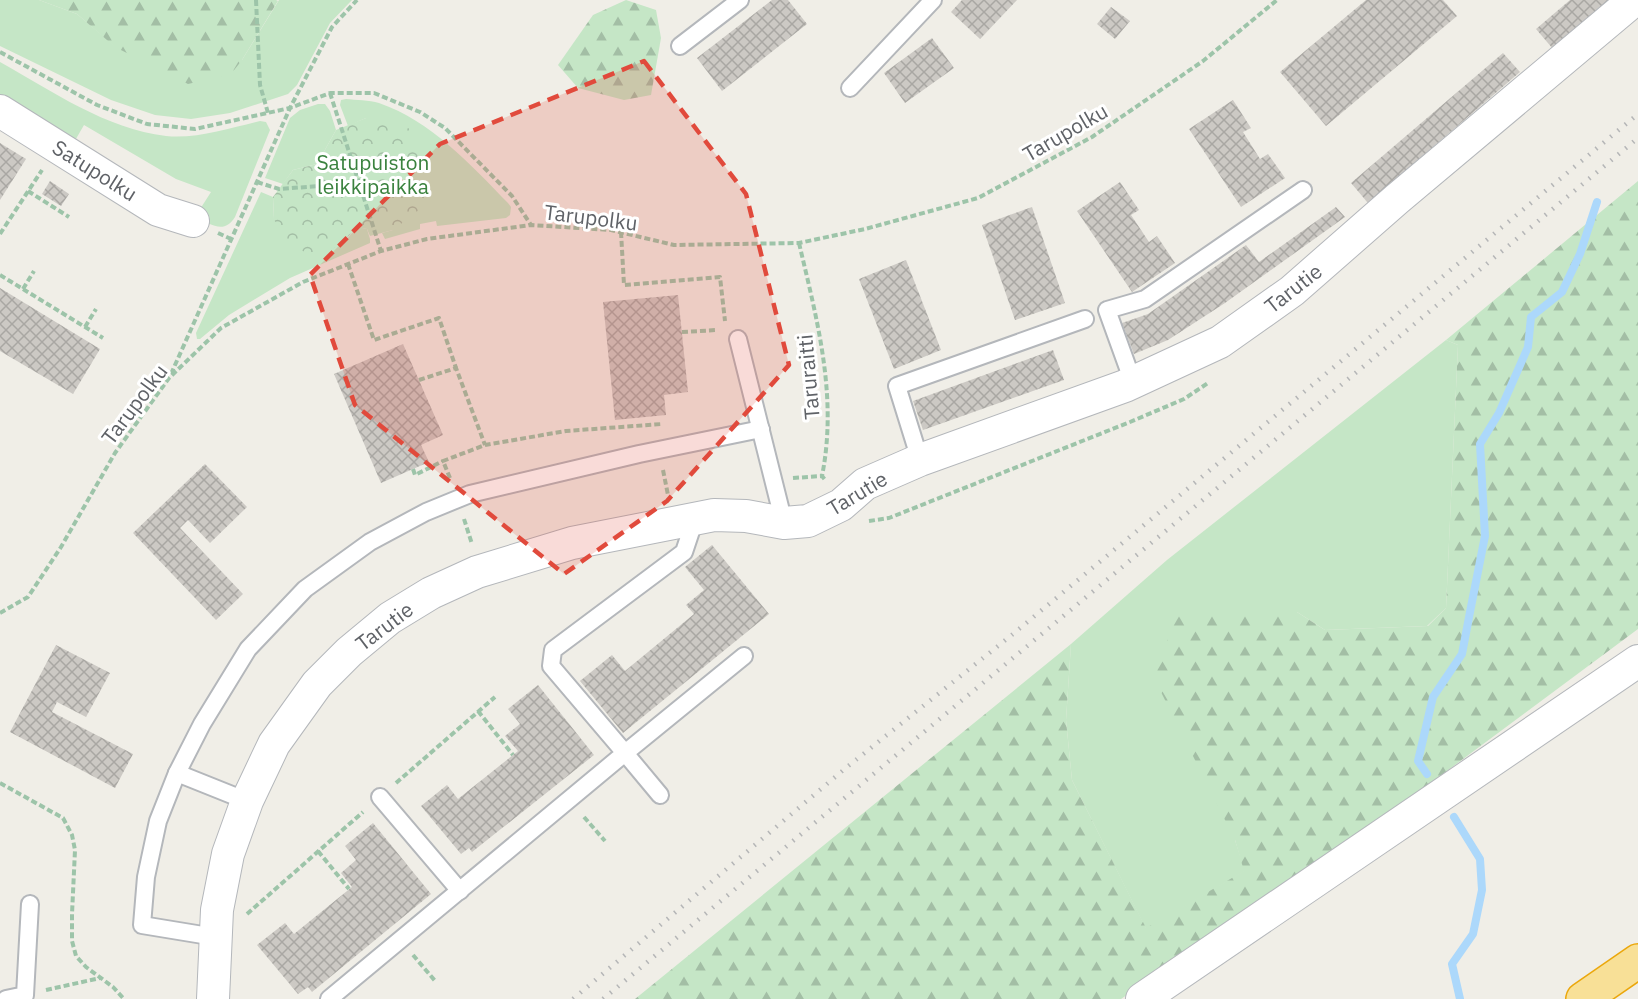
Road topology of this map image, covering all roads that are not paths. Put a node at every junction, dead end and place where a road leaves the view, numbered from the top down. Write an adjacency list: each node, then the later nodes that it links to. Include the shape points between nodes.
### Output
1 (740, 0): 4 (lane)
2 (933, 0): 5 (lane)
3 (1634, 0): 11 (street, Tarutie, via 1292,291 1220,342)
4 (680, 46)
5 (850, 88)
6 (0, 111): 8 (street, Satupolku, via 158,210)
7 (1303, 190): 11 (lane, via 1145,299 1107,310)
8 (193, 221)
9 (1085, 319): 13 (lane, via 897,386)
10 (732, 333): 12 (lane)
11 (1133, 382): 13 (street, Tarutie)
12 (761, 429): 15 (lane); 19 (lane, via 458,498 370,542 305,589 248,649)
13 (920, 460): 15 (street, Tarutie, via 865,484 841,505 808,521)
14 (682, 512): 15 (street, Tarutie); 18 (lane, via 684,552 553,650 551,666); 22 (street, Tarutie, via 477,572 390,618 317,684 274,744)
15 (784, 523)
16 (744, 656): 18 (lane)
17 (1638, 660): 30 (street)
18 (625, 753): 20 (lane); 23 (lane)
19 (177, 773): 22 (lane); 25 (lane, via 158,821 146,877 142,925)
20 (660, 795)
21 (380, 797): 23 (lane)
22 (246, 801): 25 (street, Tarutie, via 228,854)
23 (460, 891): 29 (lane)
24 (30, 904): 27 (lane, via 25,995)
25 (215, 937): 28 (street, Tarutie)
26 (1638, 961): 31 (highway)
27 (6, 999)
28 (213, 999)
29 (329, 999)
30 (1142, 999)
31 (1583, 999)

